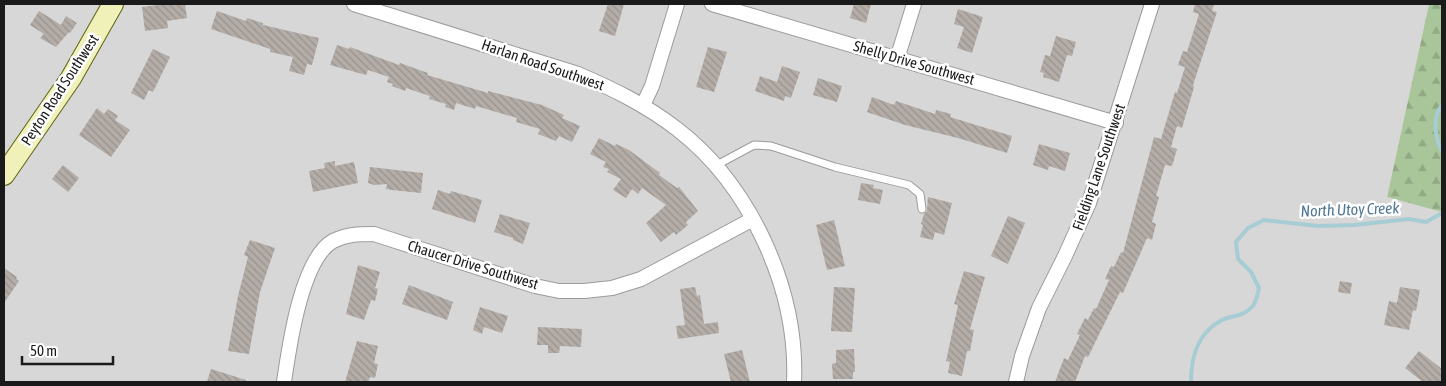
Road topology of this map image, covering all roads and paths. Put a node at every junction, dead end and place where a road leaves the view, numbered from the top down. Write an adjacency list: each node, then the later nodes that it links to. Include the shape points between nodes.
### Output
1 (112, 4): 11 (street, Peyton Road Southwest, via 71,78)
2 (354, 4): 8 (street, Harlan Road Southwest, via 578,74)
3 (677, 4): 8 (street)
4 (712, 4): 7 (street, Shelly Drive Southwest)
5 (914, 4): 7 (street)
6 (1152, 4): 9 (street, Fielding Lane Southwest)
7 (897, 59): 9 (street, Shelly Drive Southwest)
8 (643, 105): 10 (street, Harlan Road Southwest, via 678,130)
9 (1116, 123): 16 (street, Fielding Lane Southwest, via 1090,203 1039,308)
10 (715, 166): 12 (lane, via 754,145 771,146 835,167 909,185 920,194); 13 (street, Harlan Road Southwest)
11 (4, 175)
12 (922, 209)
13 (753, 219): 14 (street, Chaucer Drive Southwest, via 641,278 612,288 584,292 535,286 374,234 352,234 332,242 314,263 296,314); 15 (street, Harlan Road Southwest, via 771,257 783,294 791,332)
14 (284, 382)
15 (794, 382)
16 (1016, 382)

